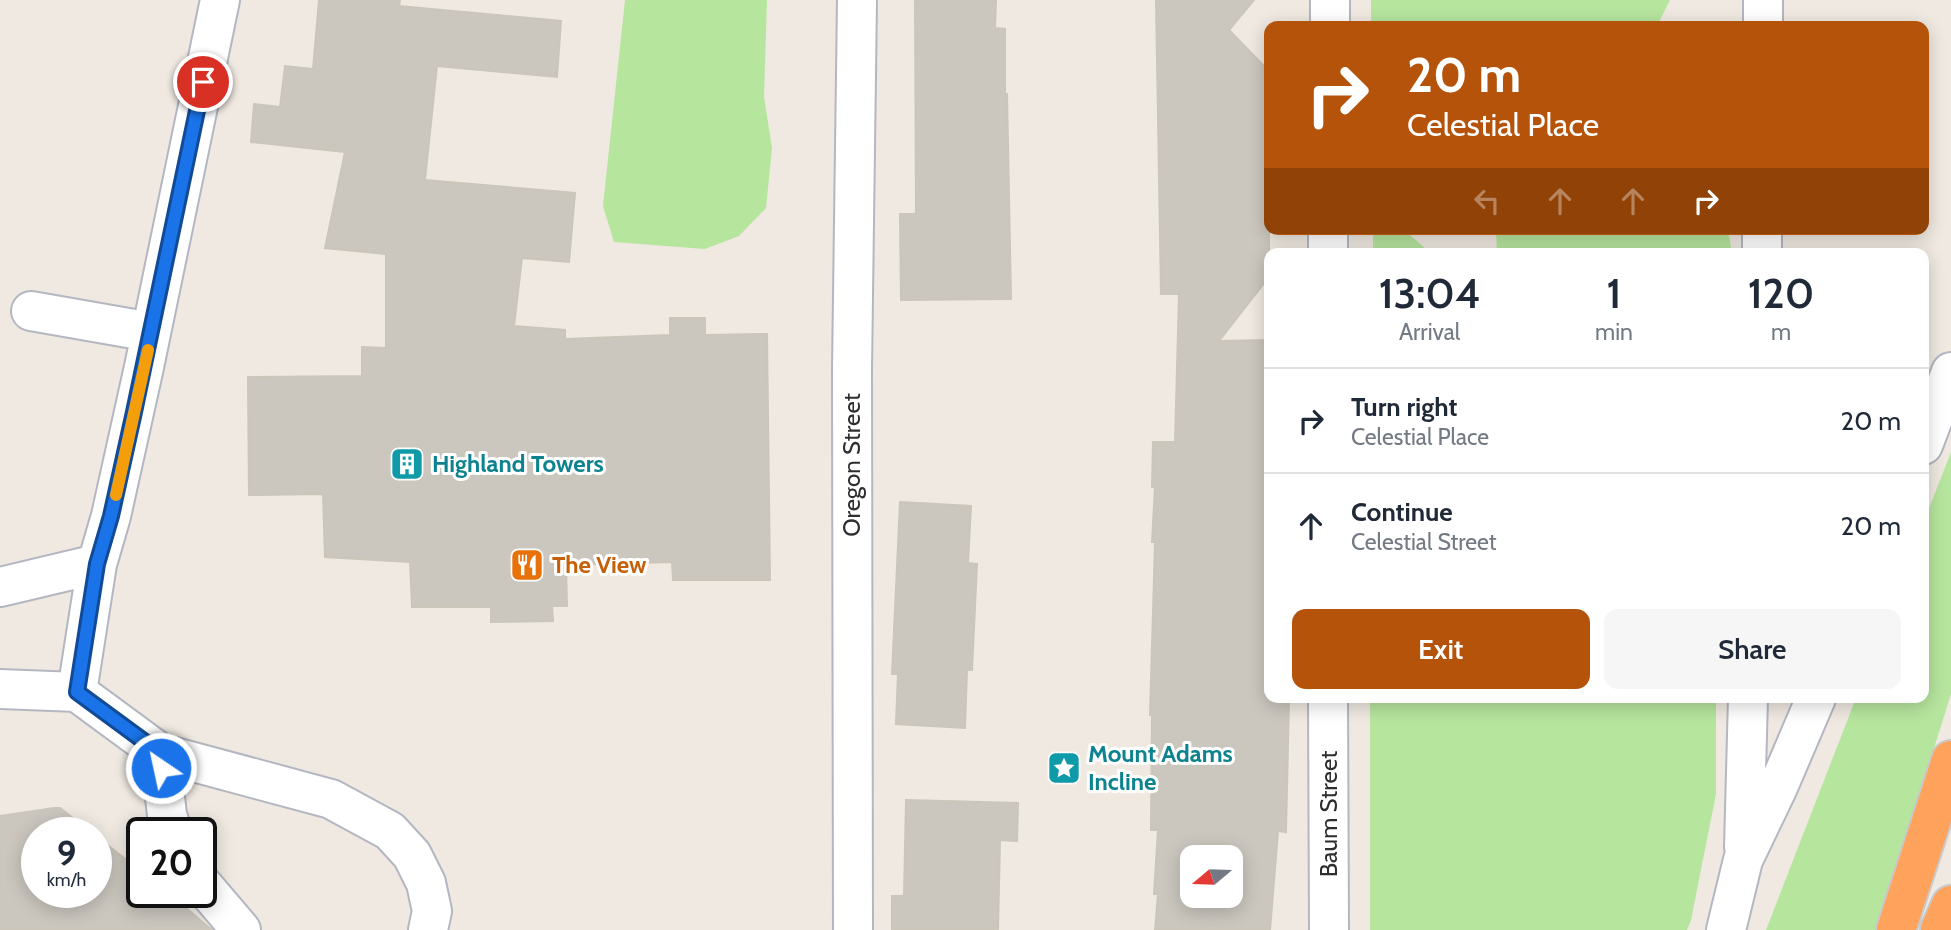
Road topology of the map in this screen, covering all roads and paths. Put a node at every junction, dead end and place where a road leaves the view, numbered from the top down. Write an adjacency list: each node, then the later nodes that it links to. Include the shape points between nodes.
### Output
1 (220, 0): 8 (street)
2 (857, 0): 26 (street, Oregon Street)
3 (1330, 0): 5 (street)
4 (1763, 0): 6 (street)
5 (1329, 21)
6 (1763, 21)
7 (31, 311): 8 (street)
8 (151, 332): 11 (street)
9 (1951, 372): 10 (street)
10 (1929, 429)
11 (97, 564): 12 (street); 14 (street)
12 (0, 587)
13 (0, 689): 14 (street)
14 (77, 692): 18 (street)
15 (1328, 703): 27 (street, Baum Street)
16 (1748, 703): 21 (street)
17 (1814, 703): 21 (street)
18 (160, 753): 20 (street); 25 (street, via 331,799 390,831 412,855 426,883 432,911)
19 (1951, 760): 29 (highway)
20 (168, 817)
21 (1743, 860): 28 (street)
22 (217, 902): 24 (street)
23 (1951, 905): 30 (highway)
24 (241, 930)
25 (428, 930)
26 (853, 930)
27 (1329, 930)
28 (1726, 930)
29 (1896, 930)
30 (1940, 930)

